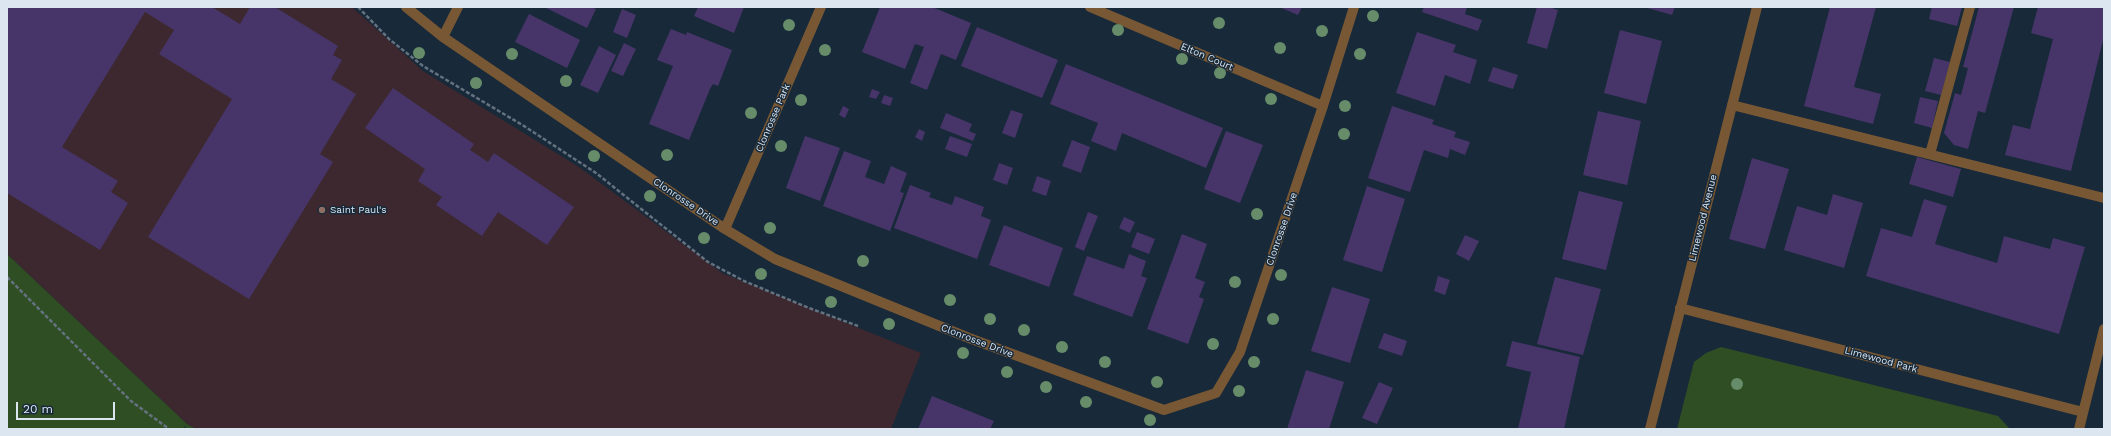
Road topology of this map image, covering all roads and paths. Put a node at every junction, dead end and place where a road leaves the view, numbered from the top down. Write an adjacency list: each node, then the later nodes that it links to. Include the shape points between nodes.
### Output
1 (358, 7): 17 (path, via 390,39 423,66 524,126 596,173 708,262 744,281)
2 (406, 7): 9 (street, Clonrosse Drive)
3 (458, 7): 9 (street)
4 (821, 7): 14 (street, Clonrosse Park)
5 (1090, 7): 11 (street, Elton Court)
6 (1354, 7): 11 (street, Clonrosse Drive)
7 (1757, 7): 10 (street, Limewood Avenue)
8 (1970, 7): 12 (street)
9 (444, 37): 14 (street, Clonrosse Drive)
10 (1732, 105): 12 (street); 16 (street, Limewood Avenue)
11 (1323, 106): 14 (street, Clonrosse Drive, via 1240,352 1216,393 1164,410 969,338 774,259)
12 (1930, 154): 13 (street)
13 (2104, 198)
14 (725, 229)
15 (7, 277): 20 (path, via 131,401)
16 (1680, 308): 19 (street, Limewood Park); 21 (street, Limewood Avenue)
17 (858, 326)
18 (2104, 329): 19 (street)
19 (2083, 412): 22 (street)
20 (169, 429)
21 (1650, 429)
22 (2079, 429)

